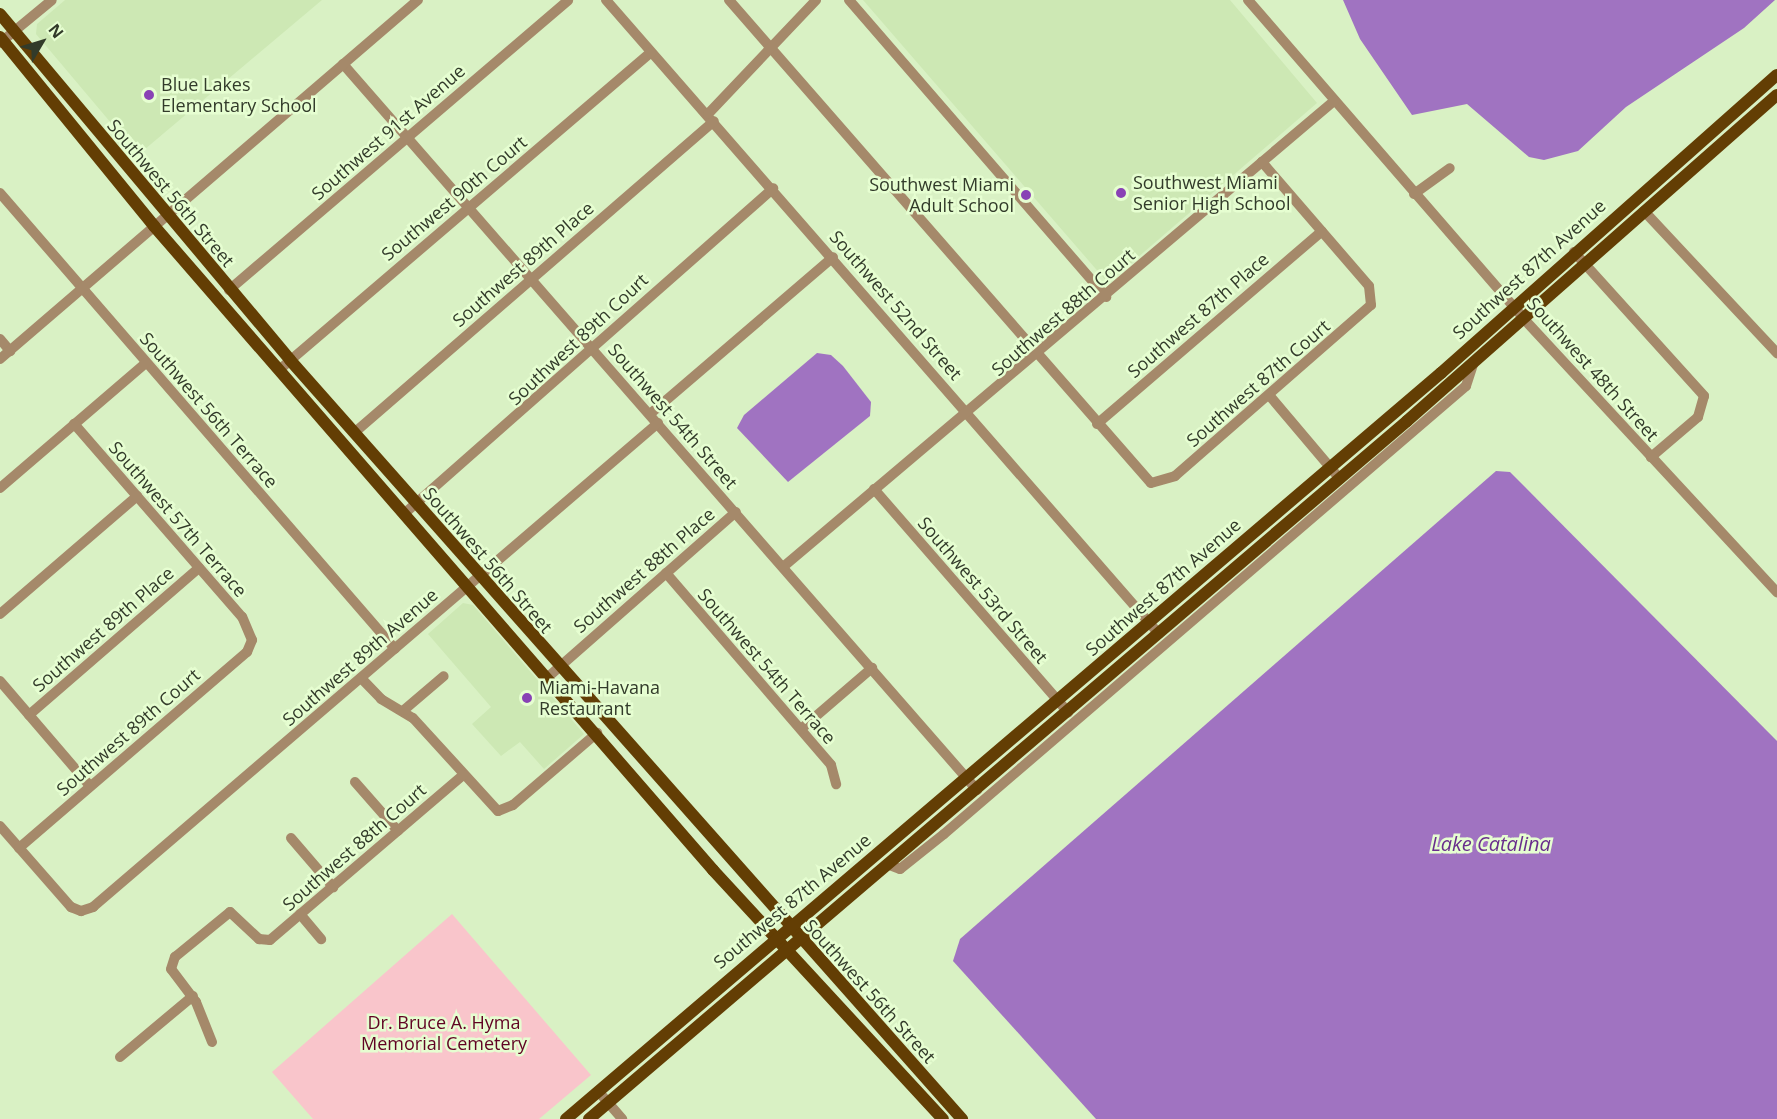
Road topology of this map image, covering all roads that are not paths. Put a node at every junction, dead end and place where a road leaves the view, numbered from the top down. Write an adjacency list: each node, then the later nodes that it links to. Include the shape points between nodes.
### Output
1 (52, 0): 10 (street)
2 (418, 0): 14 (street)
3 (568, 0): 19 (street, Southwest 91st Avenue)
4 (606, 0): 13 (street, Southwest 52nd Street)
5 (729, 0): 12 (street)
6 (816, 0): 12 (street, Southwest 89th Place)
7 (849, 0): 37 (street)
8 (1248, 0): 17 (street, Southwest 48th Street)
9 (0, 14): 10 (main road, Southwest 56th Street)
10 (15, 31): 11 (street); 28 (main road, Southwest 56th Street)
11 (1, 40): 29 (main road, Southwest 56th Street)
12 (773, 50): 18 (street, Southwest 89th Place); 44 (street)
13 (651, 52): 18 (street, Southwest 52nd Street); 26 (street, Southwest 90th Court)
14 (343, 64): 19 (street, Southwest 54th Street); 28 (street)
15 (1777, 75): 25 (main road, Southwest 87th Avenue)
16 (1777, 95): 27 (main road, Southwest 87th Avenue)
17 (1334, 101): 20 (street, Southwest 88th Court); 24 (street, Southwest 48th Street)
18 (711, 117): 22 (street, Southwest 52nd Street); 34 (street, Southwest 89th Place)
19 (407, 137): 26 (street, Southwest 54th Street); 36 (street, Southwest 91st Avenue)
20 (1262, 162): 30 (street); 37 (street, Southwest 88th Court)
21 (1450, 168): 24 (street)
22 (773, 188): 32 (street, Southwest 52nd Street); 41 (street, Southwest 89th Court)
23 (0, 193): 35 (street, Southwest 56th Terrace)
24 (1414, 194): 38 (street, Southwest 48th Street)
25 (1634, 199): 27 (main road); 31 (main road, Southwest 87th Avenue)
26 (468, 208): 34 (street, Southwest 54th Street); 46 (street, Southwest 90th Court)
27 (1644, 211): 33 (main road, Southwest 87th Avenue); 43 (street)
28 (165, 216): 29 (street); 36 (main road, Southwest 56th Street)
29 (154, 226): 35 (street); 49 (main road, Southwest 56th Street)
30 (1322, 231): 50 (street, Southwest 87th Court, via 1369,286 1373,299 1363,315); 55 (street, Southwest 87th Place)
31 (1574, 252): 33 (street); 38 (main road, Southwest 87th Avenue)
32 (833, 257): 51 (street, Southwest 52nd Street); 52 (street)
33 (1584, 263): 39 (main road, Southwest 87th Avenue); 57 (street, via 1698,387 1705,406)
34 (531, 279): 41 (street, Southwest 54th Street); 56 (street, Southwest 89th Place)
35 (81, 289): 42 (street); 47 (street, Southwest 56th Terrace)
36 (229, 290): 46 (main road, Southwest 56th Street)
37 (1106, 297): 44 (street, Southwest 88th Court)
38 (1514, 307): 39 (street, Southwest 48th Street); 58 (main road, Southwest 87th Avenue)
39 (1523, 318): 48 (main road, Southwest 87th Avenue); 57 (street, Southwest 48th Street)
40 (0, 339): 42 (street)
41 (592, 349): 52 (street, Southwest 54th Street); 63 (street, Southwest 89th Court)
42 (10, 351): 45 (street)
43 (1777, 353)
44 (1038, 355): 51 (street, Southwest 88th Court); 55 (street)
45 (0, 359)
46 (290, 360): 49 (street, Southwest 90th Court); 56 (main road, Southwest 56th Street)
47 (146, 363): 54 (street); 78 (street, Southwest 56th Terrace)
48 (1473, 364): 59 (main road, Southwest 87th Avenue); 67 (street, Southwest 87th Avenue, via 1466,386)
49 (279, 370): 64 (main road, Southwest 56th Street)
50 (1269, 395): 55 (street, Southwest 87th Court, via 1175,476 1157,485 1141,476); 58 (street)
51 (967, 412): 61 (street, Southwest 88th Court); 75 (street, Southwest 52nd Street)
52 (650, 414): 53 (street, Southwest 54th Street)
53 (658, 423): 65 (street, Southwest 54th Street); 71 (street, Southwest 89th Avenue)
54 (74, 424): 60 (street); 62 (street, Southwest 57th Terrace)
55 (1096, 424)
56 (354, 433): 63 (main road, Southwest 56th Street)
57 (1650, 457): 73 (street, Southwest 48th Street)
58 (1330, 467): 59 (street); 66 (main road, Southwest 87th Avenue)
59 (1340, 479): 67 (main road, Southwest 87th Avenue)
60 (0, 488)
61 (874, 489): 68 (street, Southwest 88th Court); 85 (street, Southwest 53rd Street)
62 (137, 496): 69 (street, Southwest 57th Terrace); 74 (street)
63 (416, 504): 64 (street, Southwest 89th Court); 71 (main road, Southwest 56th Street)
64 (405, 513): 72 (main road, Southwest 56th Street)
65 (736, 513): 68 (street, Southwest 54th Street); 70 (street, Southwest 88th Place)
66 (1236, 548): 67 (main road); 75 (main road, Southwest 87th Avenue)
67 (1249, 565): 76 (main road, Southwest 87th Avenue); 102 (street, Southwest 87th Avenue, via 904,867 897,870)
68 (783, 567): 80 (street, Southwest 54th Street)
69 (199, 568): 77 (street, Southwest 57th Terrace); 88 (street, Southwest 89th Place)
70 (666, 573): 79 (street, Southwest 88th Place); 89 (street, Southwest 54th Terrace)
71 (482, 579): 72 (street, Southwest 89th Avenue); 79 (main road, Southwest 56th Street)
72 (468, 586): 78 (street, Southwest 89th Avenue); 82 (main road, Southwest 56th Street)
73 (1777, 592)
74 (0, 614)
75 (1149, 623): 76 (street, Southwest 52nd Street); 85 (main road, Southwest 87th Avenue)
76 (1159, 634): 87 (main road, Southwest 87th Avenue)
77 (253, 637): 95 (street, Southwest 89th Court, via 247,652)
78 (395, 649): 83 (street, Southwest 89th Avenue)
79 (558, 667): 82 (street, Southwest 88th Place); 105 (main road, Southwest 56th Street)
80 (872, 668): 89 (street); 92 (street, Southwest 54th Street)
81 (444, 676): 86 (street)
82 (548, 677): 90 (main road, Southwest 56th Street)
83 (361, 678): 86 (street, via 381,699); 101 (street, Southwest 89th Avenue, via 101,902 81,911 66,902)
84 (0, 681): 88 (street)
85 (1058, 701): 87 (street, Southwest 53rd Street); 92 (main road, Southwest 87th Avenue)
86 (404, 710): 91 (street)
87 (1068, 712): 96 (main road, Southwest 87th Avenue)
88 (29, 715): 95 (street)
89 (801, 729): 94 (street, Southwest 54th Terrace, via 831,765)
90 (597, 733): 91 (street, via 513,805 498,811); 107 (main road, Southwest 56th Street)
91 (463, 775): 98 (street, Southwest 88th Court)
92 (968, 779): 96 (street, Southwest 54th Street); 100 (main road, Southwest 87th Avenue)
93 (355, 782): 98 (street)
94 (836, 784)
95 (90, 786): 101 (street, Southwest 89th Court)
96 (978, 790): 102 (main road, Southwest 87th Avenue)
97 (0, 826): 101 (street)
98 (398, 831): 103 (street, Southwest 88th Court)
99 (291, 838): 103 (street)
100 (891, 842): 102 (main road); 105 (main road, Southwest 87th Avenue)
101 (19, 848)
102 (886, 864): 108 (main road, Southwest 87th Avenue)
103 (333, 887): 104 (street, Southwest 88th Court)
104 (300, 914): 106 (street); 110 (street, Southwest 88th Court, via 265,941 233,913 171,963)
105 (788, 928): 107 (main road, Southwest 87th Avenue); 108 (main road, Southwest 56th Street)
106 (321, 939)
107 (776, 939): 109 (main road, Southwest 56th Street); 113 (main road, Southwest 87th Avenue)
108 (798, 939): 109 (main road, Southwest 87th Avenue); 119 (main road, Southwest 56th Street)
109 (785, 950): 114 (main road, Southwest 87th Avenue); 118 (main road, Southwest 56th Street)
110 (193, 996): 111 (street); 112 (street)
111 (212, 1042)
112 (120, 1057)
113 (598, 1091): 114 (street); 115 (main road, Southwest 87th Avenue)
114 (608, 1103): 116 (main road, Southwest 87th Avenue); 117 (street)
115 (566, 1119)
116 (589, 1119)
117 (622, 1119)
118 (943, 1119)
119 (962, 1119)

